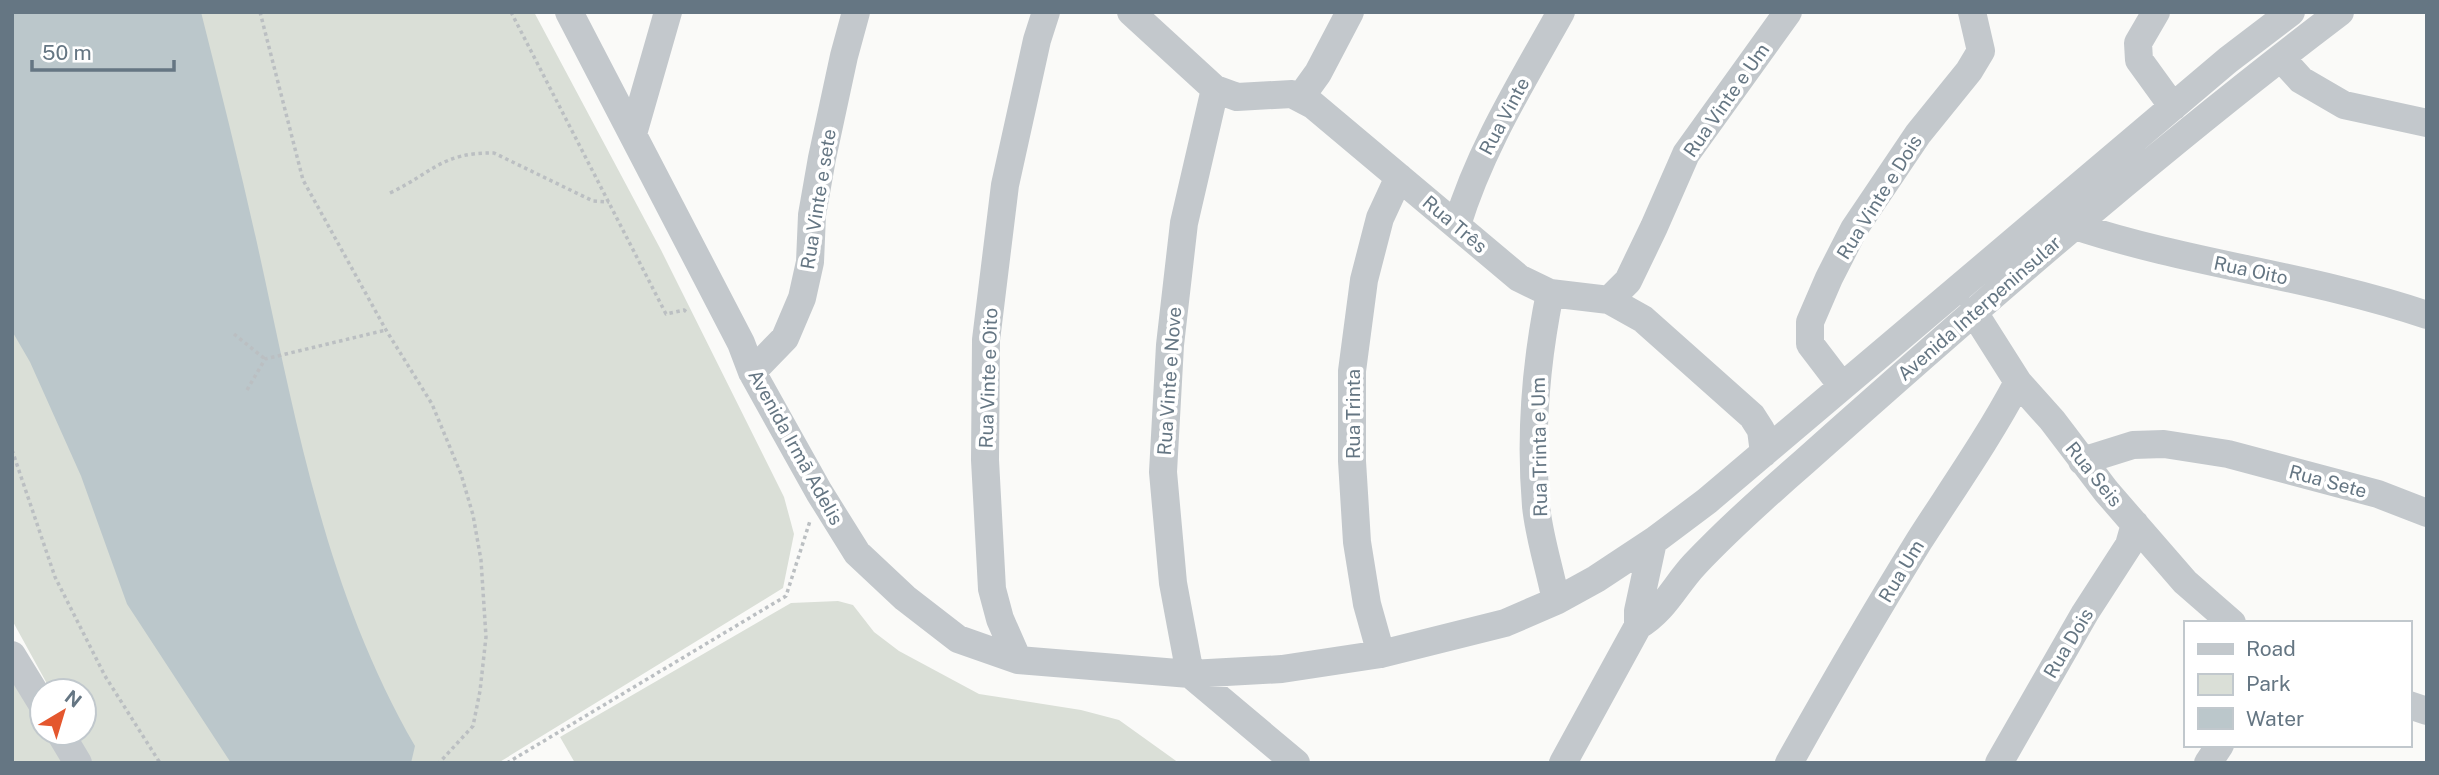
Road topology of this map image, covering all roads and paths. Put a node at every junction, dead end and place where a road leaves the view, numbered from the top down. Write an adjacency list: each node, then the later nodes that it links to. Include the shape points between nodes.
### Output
1 (260, 12): 31 (path, via 303,180)
2 (511, 12): 23 (path)
3 (569, 12): 20 (street, Avenida Irmã Adelis)
4 (668, 12): 20 (street)
5 (856, 12): 34 (street, Rua Vinte e sete, via 822,158 802,298 785,338)
6 (1046, 12): 51 (street, Rua Vinte e Oito, via 1005,185 986,340 985,460 992,589)
7 (1350, 12): 17 (street)
8 (1561, 12): 24 (street, Rua Vinte, via 1484,151)
9 (1788, 12): 27 (street, Rua Vinte e Um, via 1686,155 1628,281)
10 (1972, 12): 36 (street, Rua Vinte e Dois, via 1981,51 1854,229 1810,323 1810,344)
11 (2156, 12): 18 (street, via 2138,43 2139,60)
12 (2291, 12): 18 (street, Avenida Interpeninsular)
13 (2340, 12): 15 (street, Avenida Interpeninsular)
14 (1136, 14): 16 (street)
15 (2281, 58): 19 (street, via 2301,80 2344,104); 25 (street, Avenida Interpeninsular)
16 (1215, 89): 17 (street, via 1237,97 1292,94); 52 (street, Rua Vinte e Nove, via 1184,223 1170,345 1163,472 1173,583)
17 (1300, 98): 21 (street, Rua Três)
18 (2173, 107): 36 (street, Avenida Interpeninsular)
19 (2427, 123)
20 (633, 135): 34 (street, Avenida Irmã Adelis)
21 (1399, 177): 24 (street, Rua Três); 49 (street, Rua Trinta, via 1380,218 1364,280 1352,371 1357,542)
22 (390, 193): 23 (path, via 448,159 486,153 502,155 593,201)
23 (609, 202): 29 (path, via 666,314)
24 (1457, 225): 26 (street, Rua Três, via 1519,278)
25 (2075, 226): 28 (street, Avenida Interpeninsular); 30 (street, Rua Oito, via 2149,249 2328,287)
26 (1550, 293): 27 (street, Rua Três); 46 (street, Rua Trinta e Um, via 1541,338 1535,417 1536,508)
27 (1609, 300): 39 (street, Rua Três, via 1643,319 1752,416 1761,430)
28 (1973, 311): 35 (street, Rua Seis); 45 (street, Avenida Interpeninsular, via 1746,513)
29 (688, 313)
30 (2427, 316)
31 (386, 330): 33 (path); 58 (path, via 432,404 461,474 481,559 486,637 474,726)
32 (234, 334): 33 (path)
33 (265, 359): 37 (path)
34 (752, 372): 41 (street, Avenida Irmã Adelis)
35 (2018, 382): 40 (street, Rua Seis); 62 (street, Rua Um, via 1833,683)
36 (1842, 386): 39 (street, Avenida Interpeninsular)
37 (247, 390)
38 (12, 450): 57 (path, via 55,577 105,676)
39 (1764, 453): 44 (street, Avenida Interpeninsular)
40 (2082, 461): 42 (street, Rua Sete, via 2133,445 2164,444 2228,454 2378,494); 43 (street, Rua Seis)
41 (819, 492): 51 (street, Avenida Irmã Adelis, via 857,552 905,598 958,639); 59 (path, via 786,596)
42 (2427, 513)
43 (2134, 524): 47 (street, Rua Seis, via 2185,582); 63 (street, Rua Dois, via 2129,545)
44 (1656, 540): 45 (street, via 1675,530 1690,536 1697,550); 46 (street, Avenida Irmã Adelis); 48 (street, Avenida Interpeninsular)
45 (1692, 568): 48 (street, Avenida Interpeninsular, via 1655,615)
46 (1556, 601): 49 (street, Avenida Irmã Adelis, via 1505,623)
47 (2230, 621)
48 (1638, 626): 61 (street, Avenida Interpeninsular)
49 (1381, 654): 52 (street, Avenida Irmã Adelis, via 1282,669)
50 (12, 655): 53 (street)
51 (1018, 660): 52 (street, Avenida Irmã Adelis)
52 (1190, 674): 60 (street)
53 (28, 681)
54 (68, 747): 56 (street)
55 (2219, 747): 64 (street)
56 (78, 763)
57 (160, 763)
58 (439, 763)
59 (507, 763)
60 (1296, 763)
61 (1563, 763)
62 (1789, 763)
63 (1999, 763)
64 (2208, 763)

